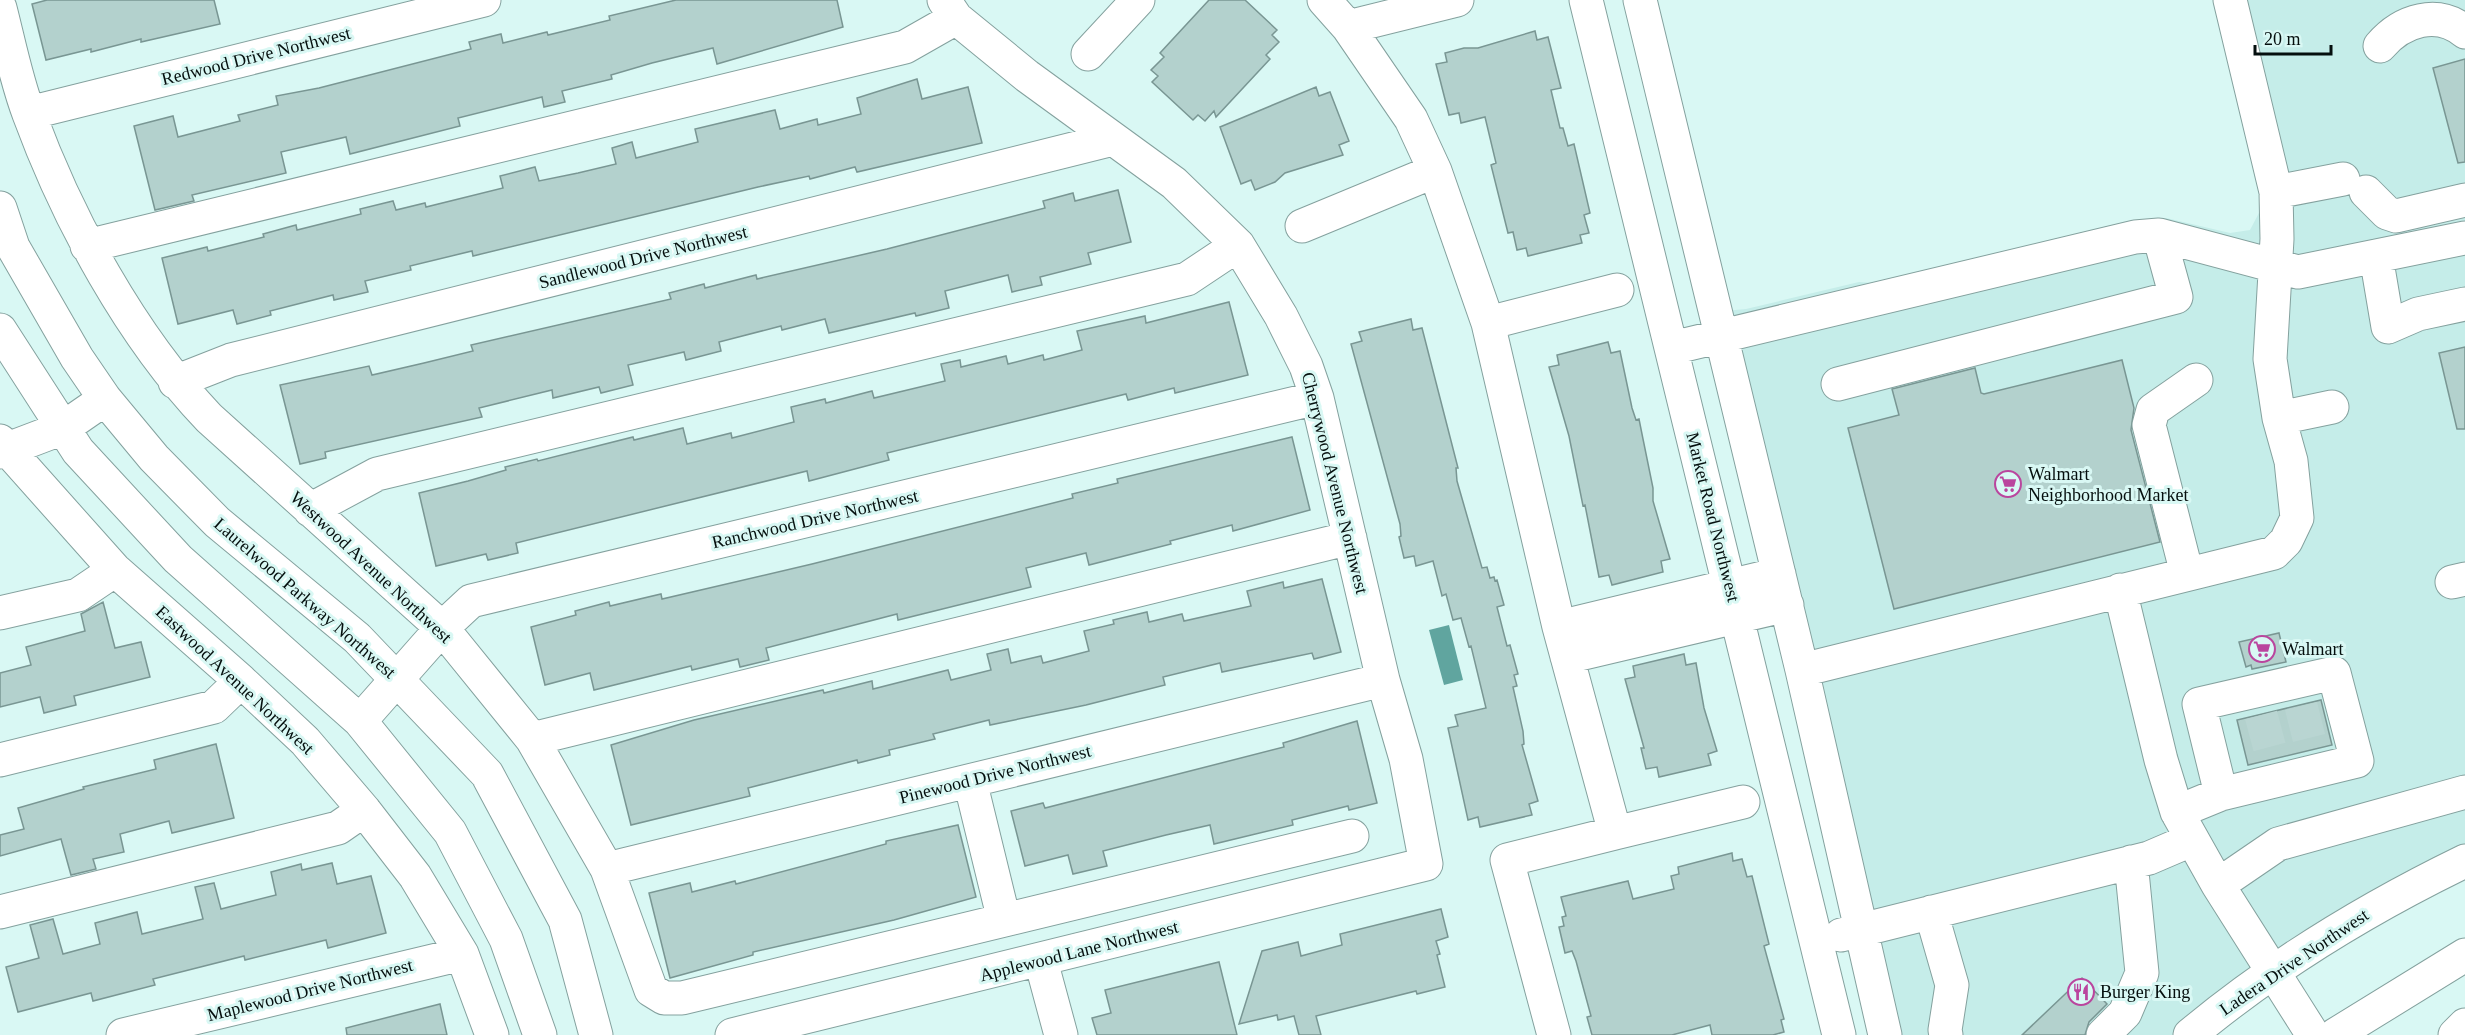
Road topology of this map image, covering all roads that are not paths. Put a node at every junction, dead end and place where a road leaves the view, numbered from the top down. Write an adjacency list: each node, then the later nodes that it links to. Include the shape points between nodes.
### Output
1 (484, 0): 14 (street, Redwood Drive Northwest)
2 (1138, 0): 13 (street)
3 (1324, 0): 10 (street)
4 (1457, 0): 10 (street)
5 (1586, 0): 32 (street, Market Road Northwest)
6 (1640, 0): 31 (street)
7 (2230, 0): 17 (street)
8 (0, 8): 14 (street, Westwood Avenue Northwest)
9 (950, 9): 15 (street, Cherrywood Avenue Northwest, via 1027,76); 24 (street, via 905,47)
10 (1348, 27): 16 (street, via 1411,119)
11 (2465, 32): 12 (street, via 2453,22 2431,18 2392,32)
12 (2380, 46)
13 (1088, 54)
14 (28, 113): 24 (street, Westwood Avenue Northwest)
15 (1113, 139): 23 (street, Cherrywood Avenue Northwest, via 1174,183); 34 (street, Sandlewood Drive Northwest, via 231,360)
16 (1435, 171): 20 (street); 29 (street)
17 (2276, 192): 18 (street, via 2355,185 2387,213 2396,216); 26 (street)
18 (2465, 200)
19 (0, 208): 37 (street, Laurelwood Parkway Northwest, via 13,247)
20 (1302, 226)
21 (2159, 235): 26 (street); 31 (street, via 2135,237); 35 (street, via 2176,297)
22 (2465, 238): 25 (street)
23 (1238, 245): 36 (street, Cherrywood Avenue Northwest, via 1281,316); 42 (street, via 1187,279 377,474)
24 (87, 246): 34 (street, Westwood Avenue Northwest)
25 (2376, 256): 26 (street, via 2298,272); 28 (street, via 2388,327)
26 (2276, 266): 39 (street, via 2270,359)
27 (1617, 290): 29 (street)
28 (2465, 304)
29 (1488, 323): 51 (street)
30 (0, 330): 40 (street)
31 (1721, 336): 32 (street); 46 (street)
32 (1672, 348): 48 (street, Market Road Northwest)
33 (2196, 380): 45 (street, via 2153,410 2149,425)
34 (175, 382): 42 (street, Westwood Avenue Northwest)
35 (1838, 384)
36 (1317, 398): 43 (street, Cherrywood Avenue Northwest); 50 (street, Ranchwood Drive Northwest, via 471,601)
37 (105, 399): 40 (street); 53 (street, Laurelwood Parkway Northwest, via 153,458 218,522 357,638)
38 (2332, 407): 39 (street)
39 (2279, 418): 45 (street, via 2291,461 2297,518 2286,541 2274,554)
40 (63, 428): 41 (street); 56 (street, via 78,451 178,559)
41 (2, 448): 44 (street, Eastwood Avenue Northwest)
42 (310, 510): 50 (street, Westwood Avenue Northwest)
43 (1350, 538): 54 (street, Cherrywood Avenue Northwest); 57 (street)
44 (115, 570): 49 (street, via 78,595); 55 (street, Eastwood Avenue Northwest)
45 (2187, 574): 47 (street)
46 (1783, 590): 48 (street); 52 (street)
47 (2120, 590): 52 (street); 64 (street, via 2161,760)
48 (1733, 602): 51 (street); 76 (street, Market Road Northwest)
49 (0, 613)
50 (442, 628): 53 (street, Ranchwood Drive Northwest); 57 (street, Westwood Avenue Northwest)
51 (1563, 642): 65 (street)
52 (1802, 670): 75 (street)
53 (398, 678): 56 (street, Ranchwood Drive Northwest); 85 (street, Laurelwood Parkway Northwest, via 486,774 565,920)
54 (1383, 680): 59 (street, Pinewood Drive Northwest); 69 (street, Cherrywood Avenue Northwest, via 1406,759)
55 (241, 681): 58 (street, via 214,707); 63 (street, Eastwood Avenue Northwest, via 305,741)
56 (360, 721): 84 (street, via 450,832 506,939)
57 (532, 739): 70 (street, Westwood Avenue Northwest)
58 (0, 760)
59 (970, 781): 70 (street, Pinewood Drive Northwest); 74 (street)
60 (2465, 792): 71 (street, via 2278,844)
61 (2221, 794): 61 (street, via 2199,704 2259,703 2298,694 2334,673 2357,760 2314,761 2276,770); 64 (street)
62 (1743, 802): 65 (street)
63 (364, 810): 72 (street, via 338,828); 77 (street, Eastwood Avenue Northwest, via 415,876)
64 (2184, 826): 68 (street, via 2149,858); 71 (street)
65 (1615, 833): 88 (street, via 1507,860)
66 (1352, 836): 74 (street, Westwood Avenue Northwest)
67 (2465, 861): 80 (street, Ladera Drive Northwest, via 2330,933)
68 (2131, 862): 73 (street); 93 (street, via 2142,973 2126,1013)
69 (1426, 864): 79 (street, Applewood Lane Northwest)
70 (607, 869): 74 (street, Westwood Avenue Northwest, via 651,990 664,998 682,998)
71 (2217, 885): 80 (street)
72 (0, 912)
73 (1931, 912): 75 (street); 81 (street, via 1952,985)
74 (1004, 920)
75 (1860, 930): 76 (street); 90 (street)
76 (1816, 941): 89 (street, Market Road Northwest)
77 (462, 954): 82 (street, Maplewood Drive Northwest); 83 (street, Eastwood Avenue Northwest)
78 (2465, 955): 96 (street)
79 (1041, 961): 86 (street, Applewood Lane Northwest); 87 (street)
80 (2272, 972): 94 (street, Ladera Drive Northwest); 95 (street)
81 (1950, 999): 91 (street); 92 (street)
82 (123, 1035)
83 (492, 1035)
84 (540, 1035)
85 (596, 1035)
86 (732, 1035)
87 (1060, 1035)
88 (1554, 1035)
89 (1839, 1035)
90 (1885, 1035)
91 (1946, 1035)
92 (1958, 1035)
93 (2103, 1035)
94 (2190, 1035)
95 (2313, 1035)
96 (2335, 1035)

